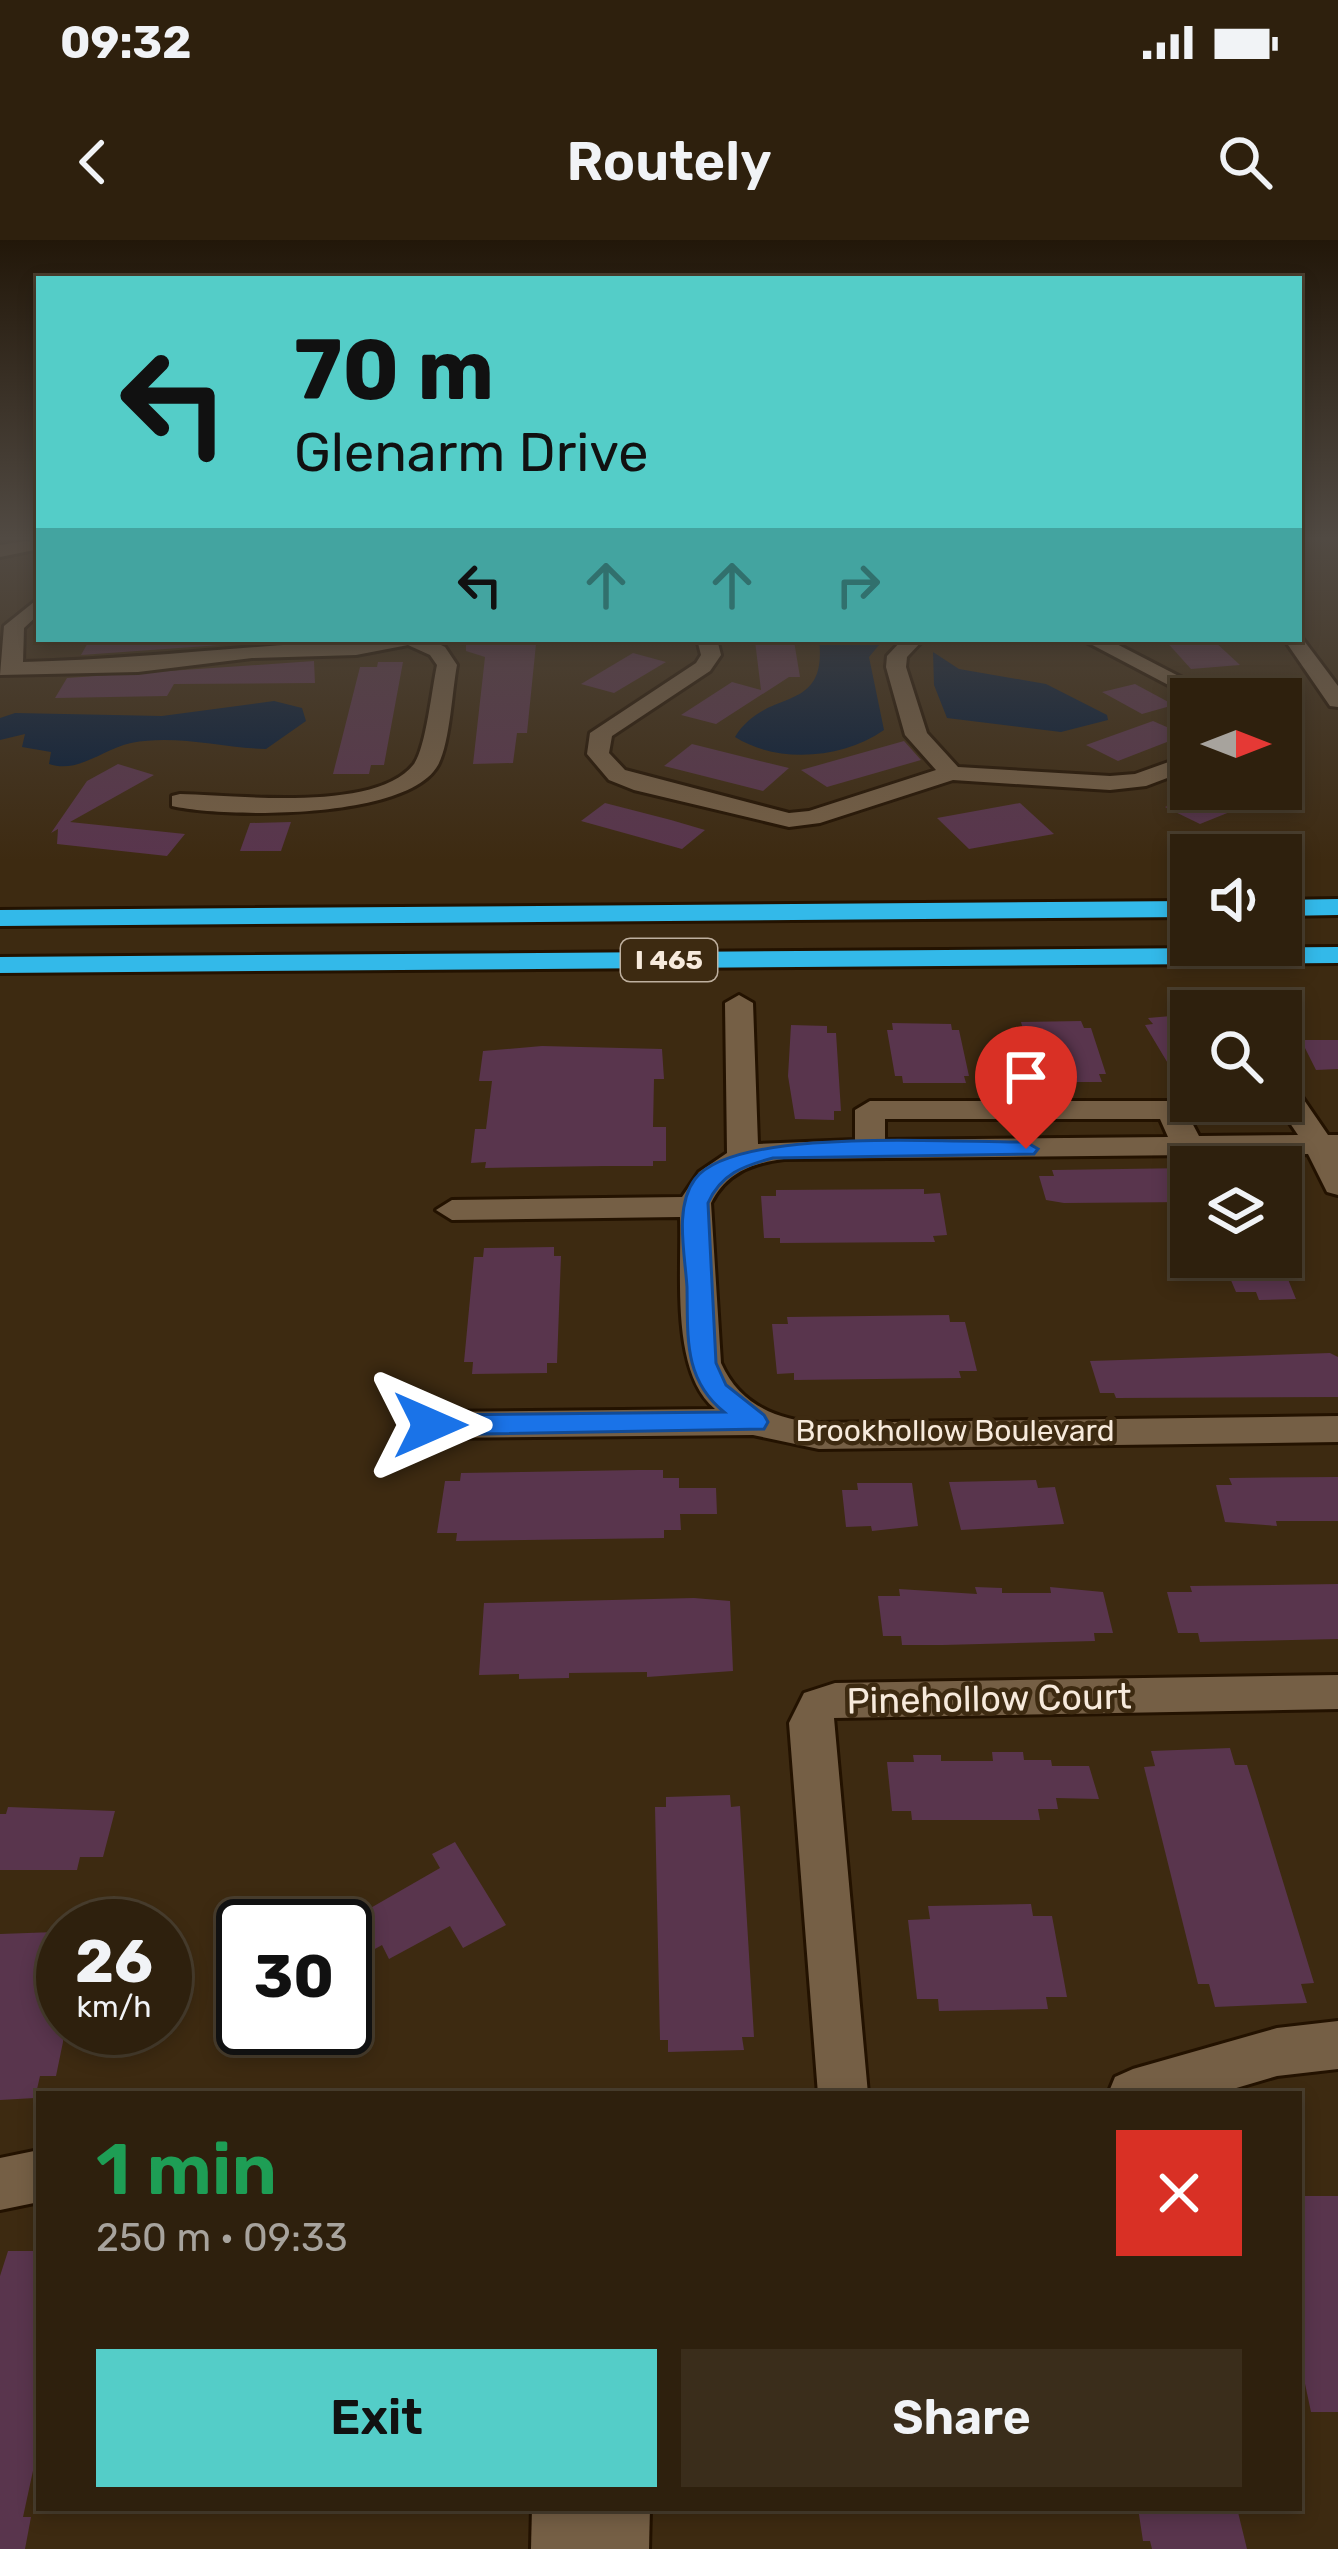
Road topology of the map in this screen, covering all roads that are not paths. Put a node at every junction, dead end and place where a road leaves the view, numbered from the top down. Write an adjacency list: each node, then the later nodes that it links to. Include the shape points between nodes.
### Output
1 (371, 646): 7 (street, via 138,666)
2 (426, 646): 12 (street, via 447,665 427,764 417,776 357,799)
3 (709, 646): 11 (street, via 703,668 602,733 598,754 617,775 789,820)
4 (906, 646): 11 (street, via 896,668 916,735)
5 (1105, 646): 8 (street)
6 (1299, 646): 9 (street)
7 (6, 668)
8 (1170, 678)
9 (1338, 700)
10 (1170, 769): 11 (street, via 1110,783)
11 (951, 773)
12 (180, 801)
13 (1302, 908): 14 (highway)
14 (1338, 908)
15 (1170, 909): 16 (highway, I 465)
16 (0, 918)
17 (1338, 955): 18 (highway, I 465)
18 (0, 965)
19 (739, 1003): 22 (street)
20 (1302, 1112): 21 (street)
21 (1329, 1144): 22 (street, via 772,1151); 23 (street)
22 (743, 1158): 24 (street, via 705,1181)
23 (1338, 1185)
24 (695, 1207): 25 (street); 26 (street, via 703,1363 715,1390)
25 (452, 1210)
26 (754, 1422): 27 (street, Brookhollow Boulevard); 28 (street, Brookhollow Boulevard, via 819,1436)
27 (430, 1425)
28 (1338, 1429)
29 (1338, 1693): 31 (street, Pinehollow Court, via 819,1705 810,1723)
30 (1338, 2045): 32 (street, via 1276,2052)
31 (843, 2091)
32 (1142, 2091)
33 (36, 2177): 34 (street)
34 (0, 2184)
35 (562, 2511): 37 (street)
36 (620, 2511): 38 (street)
37 (561, 2549)
38 (619, 2549)

